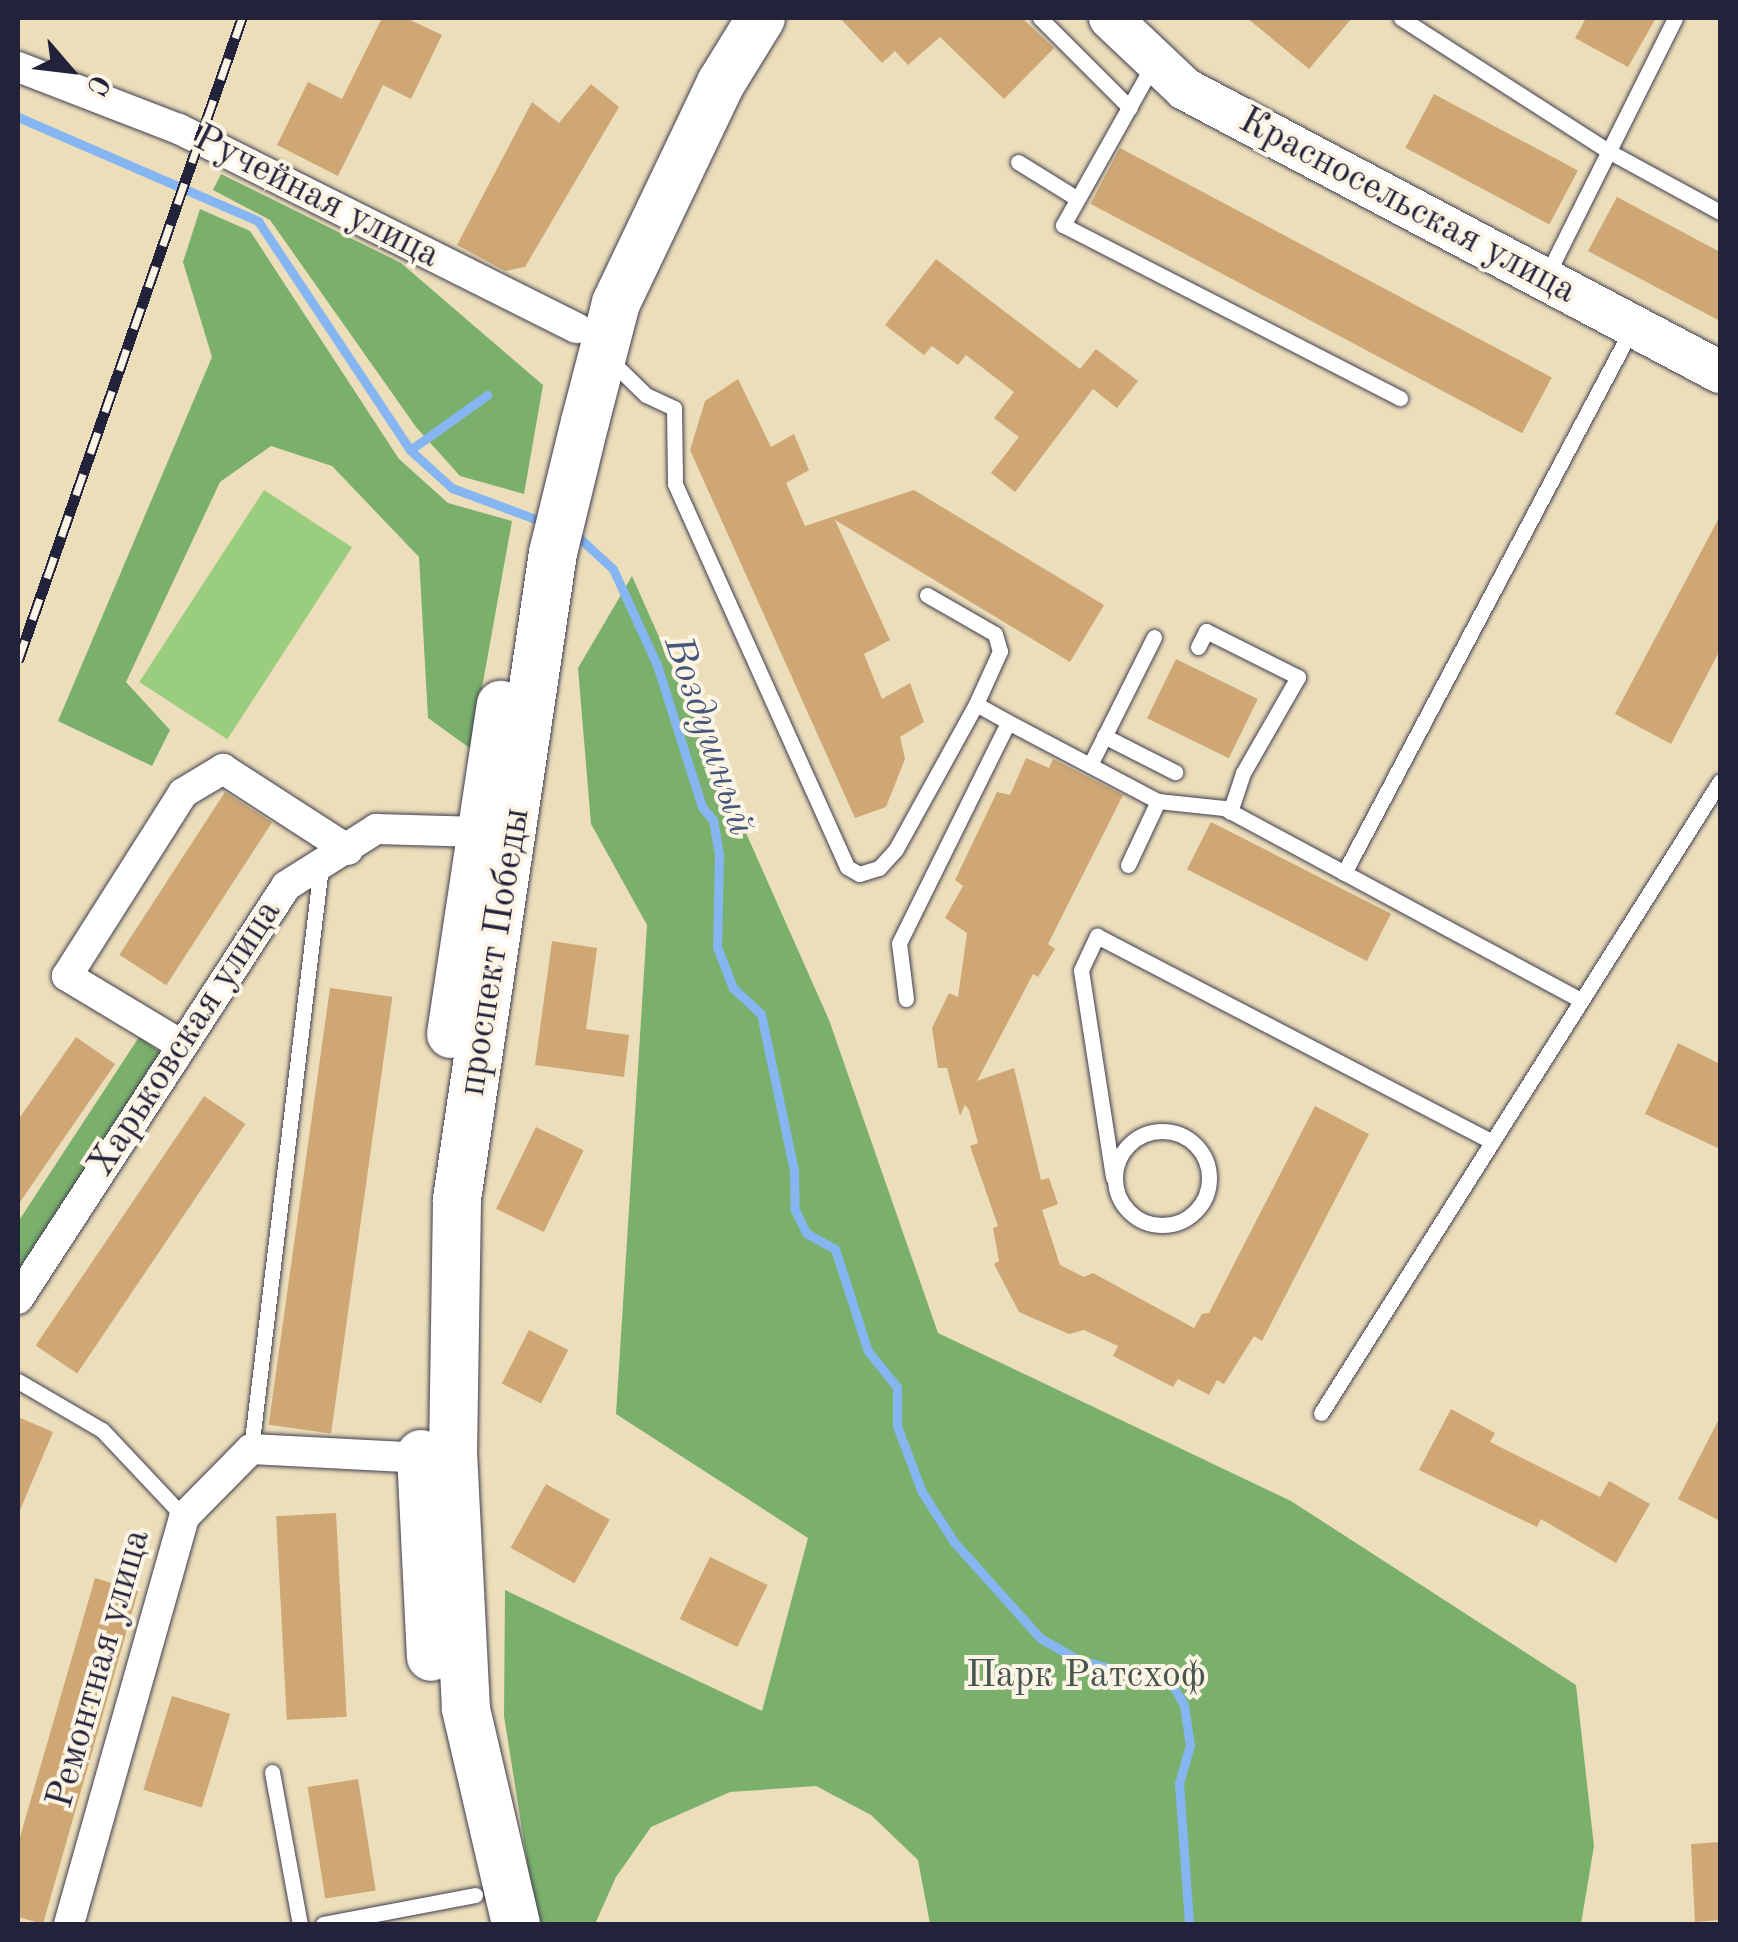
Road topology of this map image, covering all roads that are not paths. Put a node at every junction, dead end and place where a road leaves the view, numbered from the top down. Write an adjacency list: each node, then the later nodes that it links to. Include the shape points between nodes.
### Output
1 (721, 18): 16 (main road, проспект Победы, via 646,167)
2 (760, 18): 16 (main road, проспект Победы, via 721,83 616,303)
3 (1040, 18): 9 (lane)
4 (1110, 18): 7 (main road, Красносельская улица)
5 (1401, 18): 10 (lane)
6 (1674, 18): 10 (lane, via 1639,79)
7 (1154, 63): 9 (lane); 14 (main road, Красносельская улица, via 1185,88)
8 (18, 66): 16 (street, Ручейная улица, via 179,129)
9 (1130, 108): 12 (lane)
10 (1610, 152): 13 (lane); 14 (lane)
11 (1018, 162): 12 (lane)
12 (1078, 198): 18 (lane, via 1062,224)
13 (1720, 212)
14 (1544, 280): 15 (main road, Красносельская улица)
15 (1633, 326): 17 (main road, Красносельская улица); 34 (lane)
16 (590, 340): 22 (lane, via 646,394 674,408 675,484 847,867 859,874 879,868 896,849); 30 (main road, проспект Победы, via 540,548)
17 (1720, 372)
18 (1400, 398)
19 (926, 596): 22 (lane, via 995,634 1000,651)
20 (1154, 637): 24 (lane)
21 (1198, 646): 29 (lane, via 1206,631 1298,677 1243,772)
22 (976, 704): 23 (lane)
23 (1008, 722): 25 (lane); 35 (lane, via 899,943)
24 (1104, 736): 25 (lane); 26 (lane)
25 (1090, 765): 28 (lane)
26 (1175, 772)
27 (1720, 781): 36 (lane)
28 (1158, 801): 29 (lane, via 1196,800); 32 (lane)
29 (1230, 812): 34 (lane)
30 (498, 833): 31 (street, Харьковская улица, via 376,830); 44 (main road, проспект Победы, via 426,1197); 51 (main road, проспект Победы, via 457,1199 453,1455 466,1708)
31 (348, 850): 33 (street, Харьковская улица); 37 (street, via 223,768 183,793 67,976)
32 (1128, 865)
33 (321, 866): 37 (street, Харьковская улица, via 286,886); 43 (lane)
34 (1344, 873): 36 (lane)
35 (906, 999)
36 (1578, 999): 38 (lane)
37 (180, 1044): 40 (street, Харьковская улица)
38 (1489, 1140): 39 (lane, via 1097,936 1081,970); 42 (lane)
39 (1113, 1177): 39 (lane, via 1123,1208 1162,1227 1192,1217 1206,1199 1210,1167 1198,1144 1150,1130 1129,1142)
40 (18, 1299)
41 (18, 1380): 45 (lane, via 102,1430)
42 (1321, 1412)
43 (251, 1449): 44 (street); 45 (street, Ремонтная улица)
44 (420, 1458): 47 (main road, проспект Победы, via 434,1691)
45 (184, 1517): 48 (street, Ремонтная улица)
46 (272, 1772): 49 (lane)
47 (480, 1910): 50 (lane)
48 (69, 1924)
49 (300, 1924)
50 (324, 1924)
51 (516, 1924)

